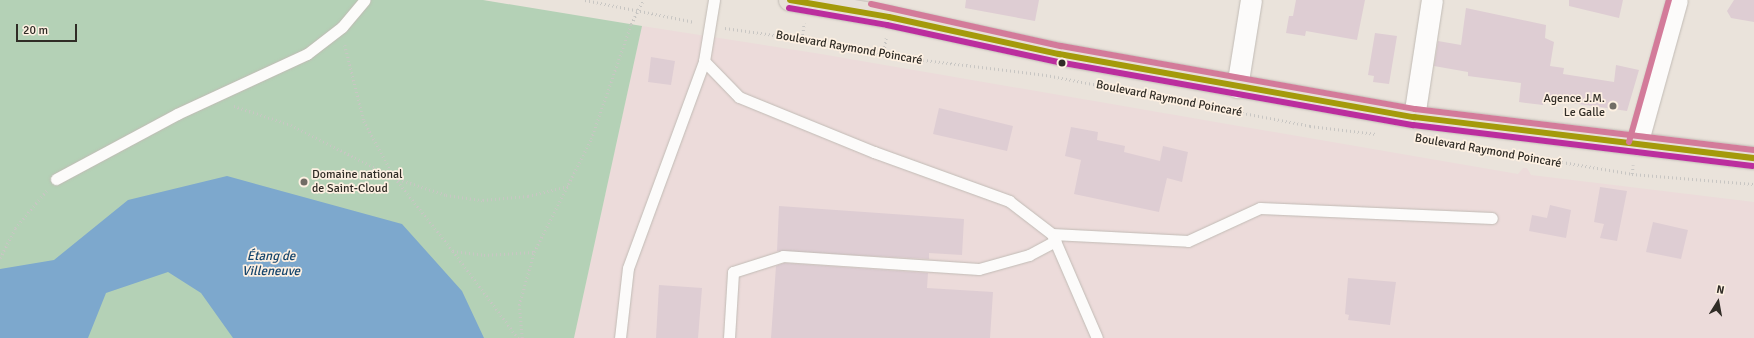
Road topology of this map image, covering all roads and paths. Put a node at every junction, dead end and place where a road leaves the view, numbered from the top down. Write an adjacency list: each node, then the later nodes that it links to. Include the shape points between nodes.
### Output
1 (366, 0): 12 (lane)
2 (585, 0): 10 (path, Boulevard Raymond Poincaré)
3 (643, 0): 10 (path)
4 (714, 0): 11 (lane)
5 (790, 0): 9 (main road, Boulevard Raymond Poincaré)
6 (1251, 0): 14 (street)
7 (1432, 0): 16 (street)
8 (1677, 0): 18 (street)
9 (860, 6): 14 (main road, Boulevard Raymond Poincaré, via 1059,54)
10 (638, 9): 11 (path, Boulevard Raymond Poincaré); 24 (path, via 591,139)
11 (710, 26): 13 (lane); 17 (path, Boulevard Raymond Poincaré, via 802,39 898,58 1046,75 1310,126)
12 (342, 27): 15 (lane, via 308,54); 21 (path, via 364,121)
13 (704, 61): 26 (lane, via 739,97 874,152 1009,201); 32 (lane, via 628,268)
14 (1237, 87): 16 (main road, Boulevard Raymond Poincaré)
15 (210, 98): 21 (path, via 291,125); 22 (lane)
16 (1414, 117): 18 (main road, Boulevard Raymond Poincaré)
17 (1381, 134)
18 (1637, 144): 20 (main road, Boulevard Raymond Poincaré)
19 (1474, 147): 23 (path, Boulevard Raymond Poincaré, via 1632,174)
20 (1754, 158)
21 (395, 178): 24 (path, via 446,195 483,200 528,196); 27 (path)
22 (56, 179): 29 (path, via 15,228)
23 (1754, 184)
24 (569, 186): 28 (path)
25 (1492, 218): 26 (lane, via 1260,208 1188,241)
26 (1054, 237): 33 (lane, via 1029,256 979,270 783,256 734,272); 34 (lane)
27 (453, 251): 28 (path, via 484,255); 30 (path)
28 (534, 252): 31 (path, via 519,305)
29 (0, 258)
30 (518, 338)
31 (522, 338)
32 (620, 338)
33 (729, 338)
34 (1097, 338)

